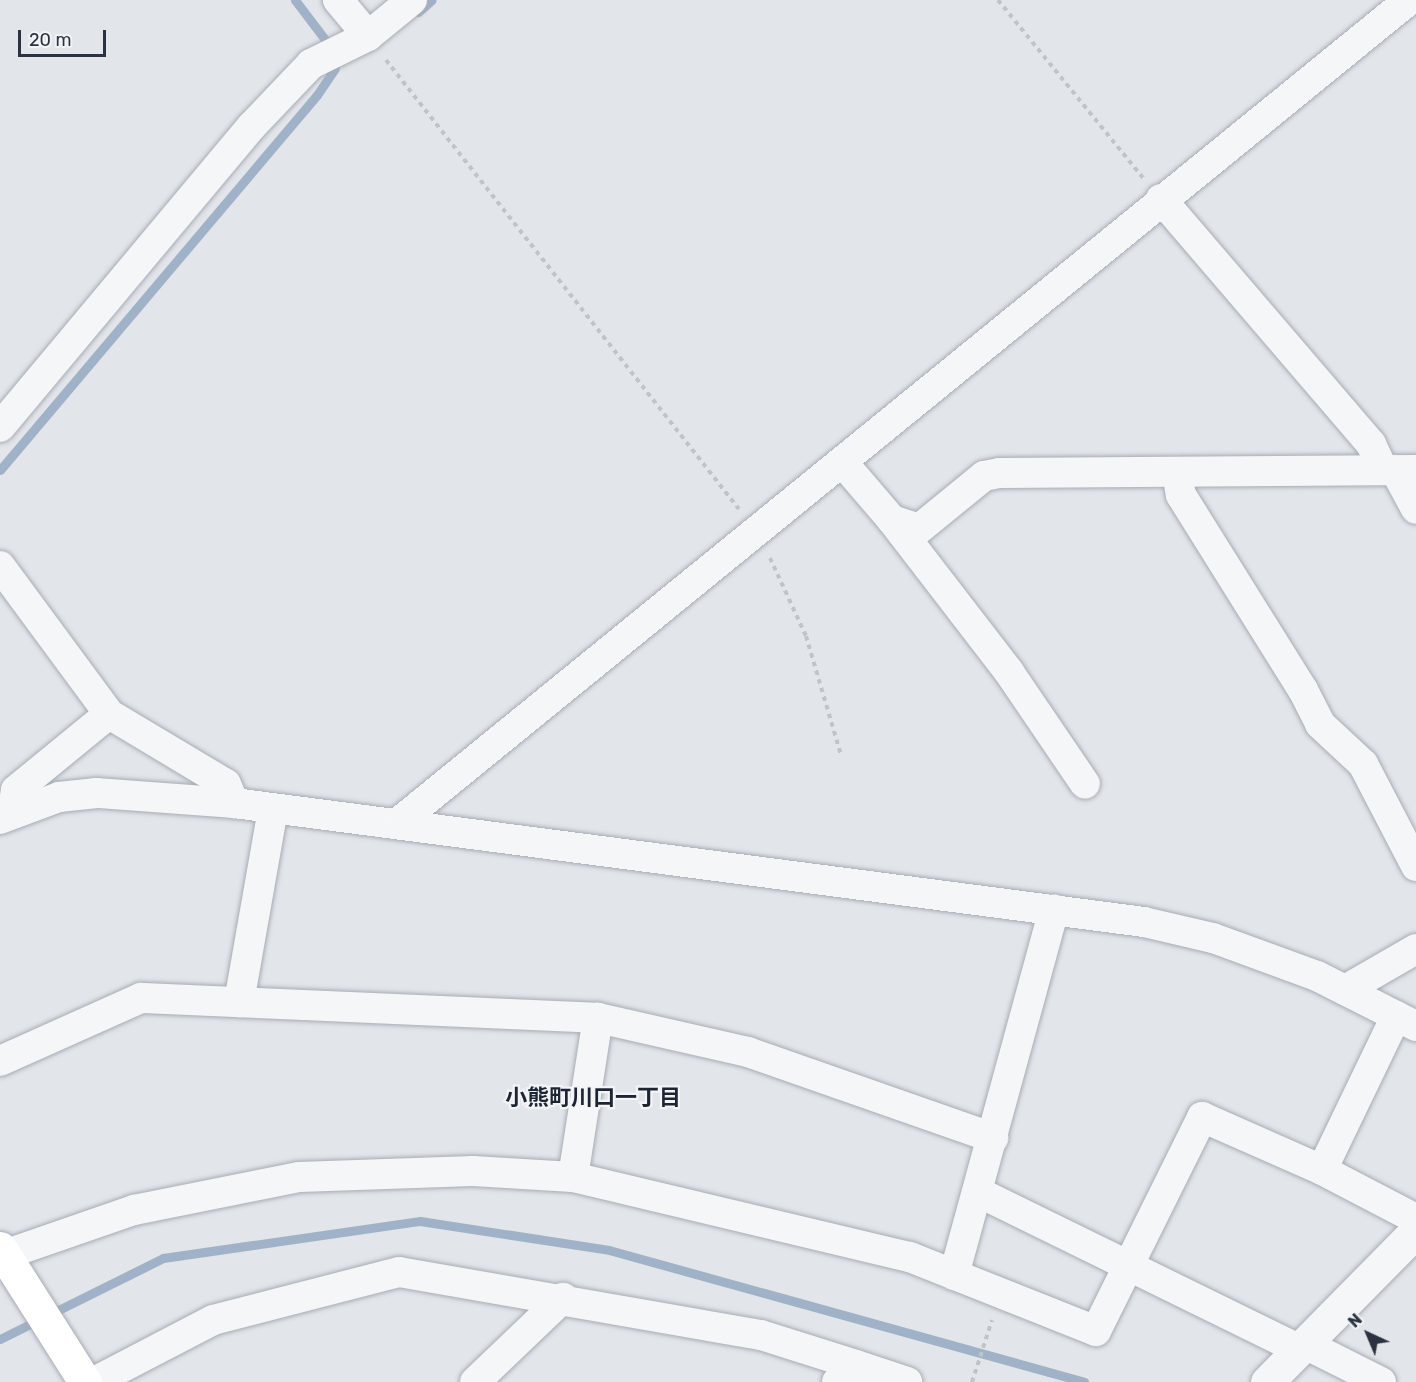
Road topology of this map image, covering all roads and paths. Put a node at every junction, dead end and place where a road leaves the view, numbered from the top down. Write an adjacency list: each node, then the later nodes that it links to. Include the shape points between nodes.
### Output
1 (338, 0): 5 (street)
2 (412, 0): 5 (street)
3 (998, 0): 6 (path)
4 (1409, 0): 6 (street)
5 (368, 36): 7 (street, via 310,64 251,127); 13 (path)
6 (1161, 199): 8 (street); 9 (street, via 1371,444)
7 (0, 427)
8 (844, 464): 12 (street); 13 (street)
9 (1398, 470): 10 (street); 11 (street)
10 (1177, 473): 12 (street, via 999,473 984,476 919,529); 22 (street, via 1181,495 1303,690 1320,724 1363,764)
11 (1416, 509)
12 (892, 520): 17 (street, via 1009,672)
13 (758, 533): 16 (path, via 806,636); 21 (street)
14 (0, 566): 15 (street)
15 (109, 714): 18 (street, via 226,784); 20 (street, via 16,790)
16 (841, 755)
17 (1085, 784)
18 (234, 803): 19 (street); 20 (street, via 97,793 58,797)
19 (273, 810): 21 (street); 26 (street)
20 (6, 816)
21 (399, 822): 23 (street)
22 (1416, 866)
23 (1054, 909): 25 (street, via 1144,922 1213,938); 30 (street)
24 (1416, 949): 25 (street)
25 (1345, 990): 28 (street)
26 (239, 1002): 27 (street); 29 (street, via 141,998)
27 (598, 1018): 30 (street, via 748,1052); 32 (street)
28 (1406, 1021): 31 (street)
29 (0, 1061)
30 (993, 1138): 33 (street)
31 (1322, 1170): 34 (street); 37 (street, via 1202,1117)
32 (573, 1177): 36 (street, via 473,1171 299,1177 134,1209); 38 (street, via 910,1257)
33 (978, 1192): 37 (street); 38 (street)
34 (1416, 1219)
35 (1416, 1231): 41 (street)
36 (6, 1257): 43 (main road)
37 (1128, 1267): 38 (street, via 1096,1331); 41 (street)
38 (954, 1275)
39 (563, 1298): 42 (street, via 761,1335); 43 (street, via 399,1272 213,1320); 44 (street)
40 (996, 1309): 46 (path)
41 (1302, 1347): 47 (street); 48 (street)
42 (846, 1373): 45 (street)
43 (86, 1379)
44 (475, 1382)
45 (907, 1382)
46 (972, 1382)
47 (1267, 1382)
48 (1381, 1382)

